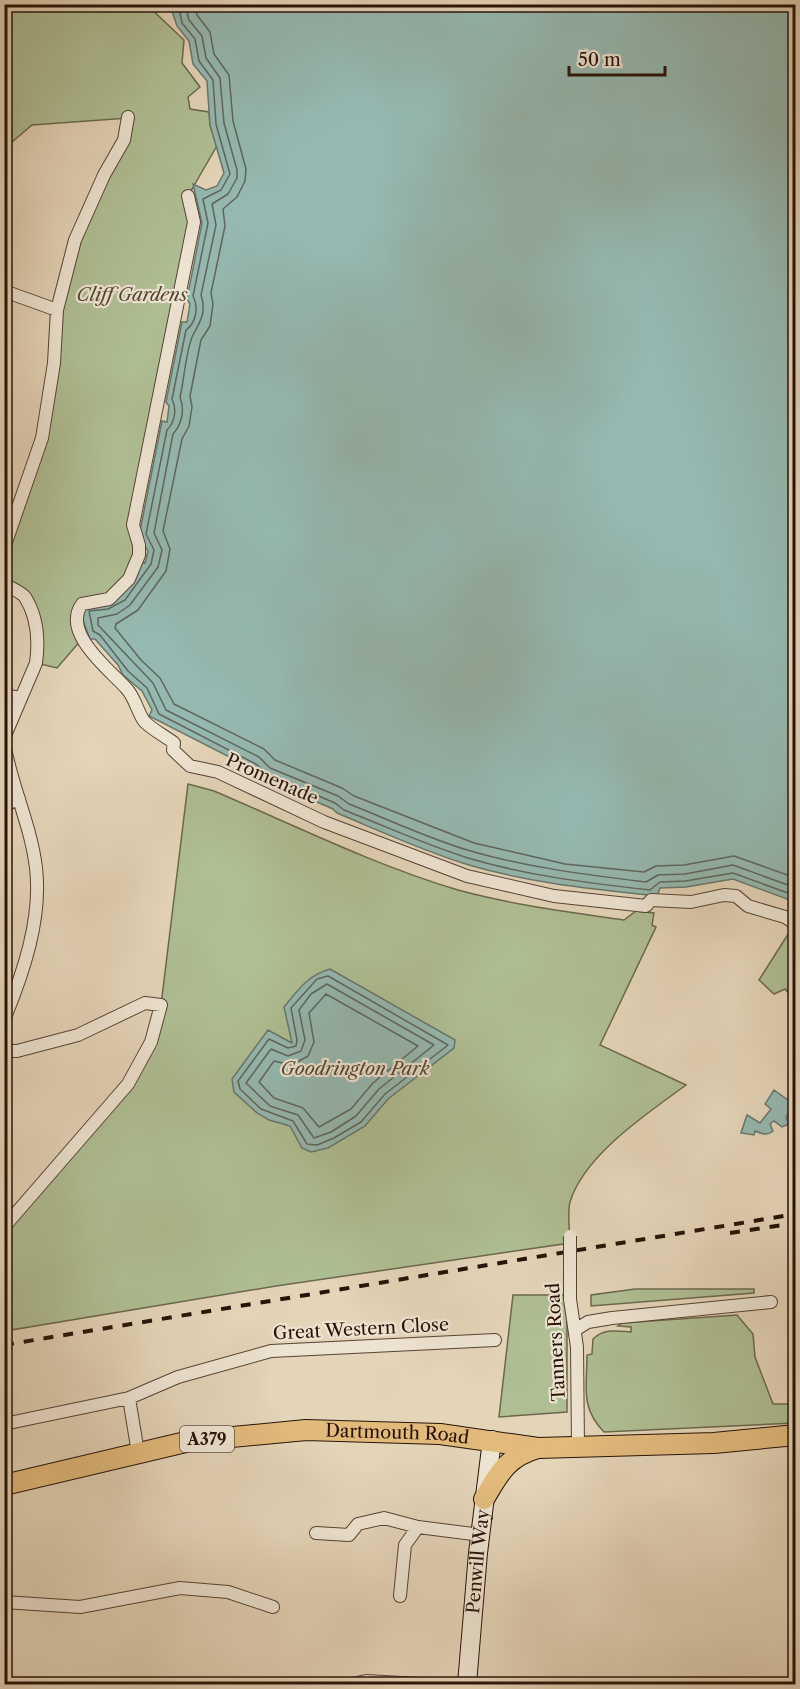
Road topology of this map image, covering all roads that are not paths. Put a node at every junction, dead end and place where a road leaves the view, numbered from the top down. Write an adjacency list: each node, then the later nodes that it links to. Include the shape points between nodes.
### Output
1 (128, 117): 4 (street, via 124,140 75,240)
2 (188, 196): 13 (street, Promenade, via 194,222 133,525 139,555 120,591 109,599 82,604 77,618 82,639 131,693 145,721 174,743 173,750 190,766 218,772 324,822 467,876 554,896 646,906 651,900 691,902 736,896 748,906)
3 (4, 291): 4 (street)
4 (57, 310): 5 (street, via 54,363 42,438)
5 (4, 548)
6 (4, 584): 8 (street, via 24,595 37,633 36,663)
7 (4, 694): 8 (street)
8 (20, 698): 9 (street)
9 (4, 738)
10 (4, 743): 11 (street)
11 (19, 799): 12 (street); 14 (street, via 36,869 34,920 17,989)
12 (4, 805)
13 (795, 924)
14 (4, 1020)
15 (4, 1051): 16 (street, via 78,1035 145,1003 161,1005 151,1042 128,1084)
16 (4, 1227)
17 (570, 1236): 19 (street, Tanners Road, bridge, via 570,1299)
18 (771, 1302): 19 (street, via 612,1318 588,1322)
19 (575, 1330): 25 (street, Tanners Road)
20 (495, 1340): 21 (street, Great Western Close, via 271,1352 178,1377)
21 (129, 1398): 22 (street, Great Western Close); 27 (street)
22 (4, 1424)
23 (795, 1435): 25 (main road, Dartmouth Road / A379, via 714,1443)
24 (492, 1440): 26 (main road, Dartmouth Road / A379); 27 (main road, Dartmouth Road / A379, via 440,1434 306,1430 190,1441); 29 (street, Penwill Way)
25 (578, 1446): 26 (main road, Dartmouth Road / A379)
26 (537, 1448): 29 (main road, A379, via 518,1454 509,1462)
27 (138, 1453): 28 (main road, Dartmouth Road / A379)
28 (4, 1485)
29 (484, 1498): 32 (street, Penwill Way)
30 (418, 1527): 31 (street, via 384,1518 358,1524 349,1535); 32 (street); 33 (street, via 405,1545)
31 (316, 1533)
32 (481, 1535): 38 (street, Penwill Way)
33 (400, 1596)
34 (4, 1602): 35 (street, via 80,1607 180,1588 228,1592)
35 (273, 1607)
36 (352, 1684): 37 (street)
37 (419, 1684)
38 (467, 1684)

